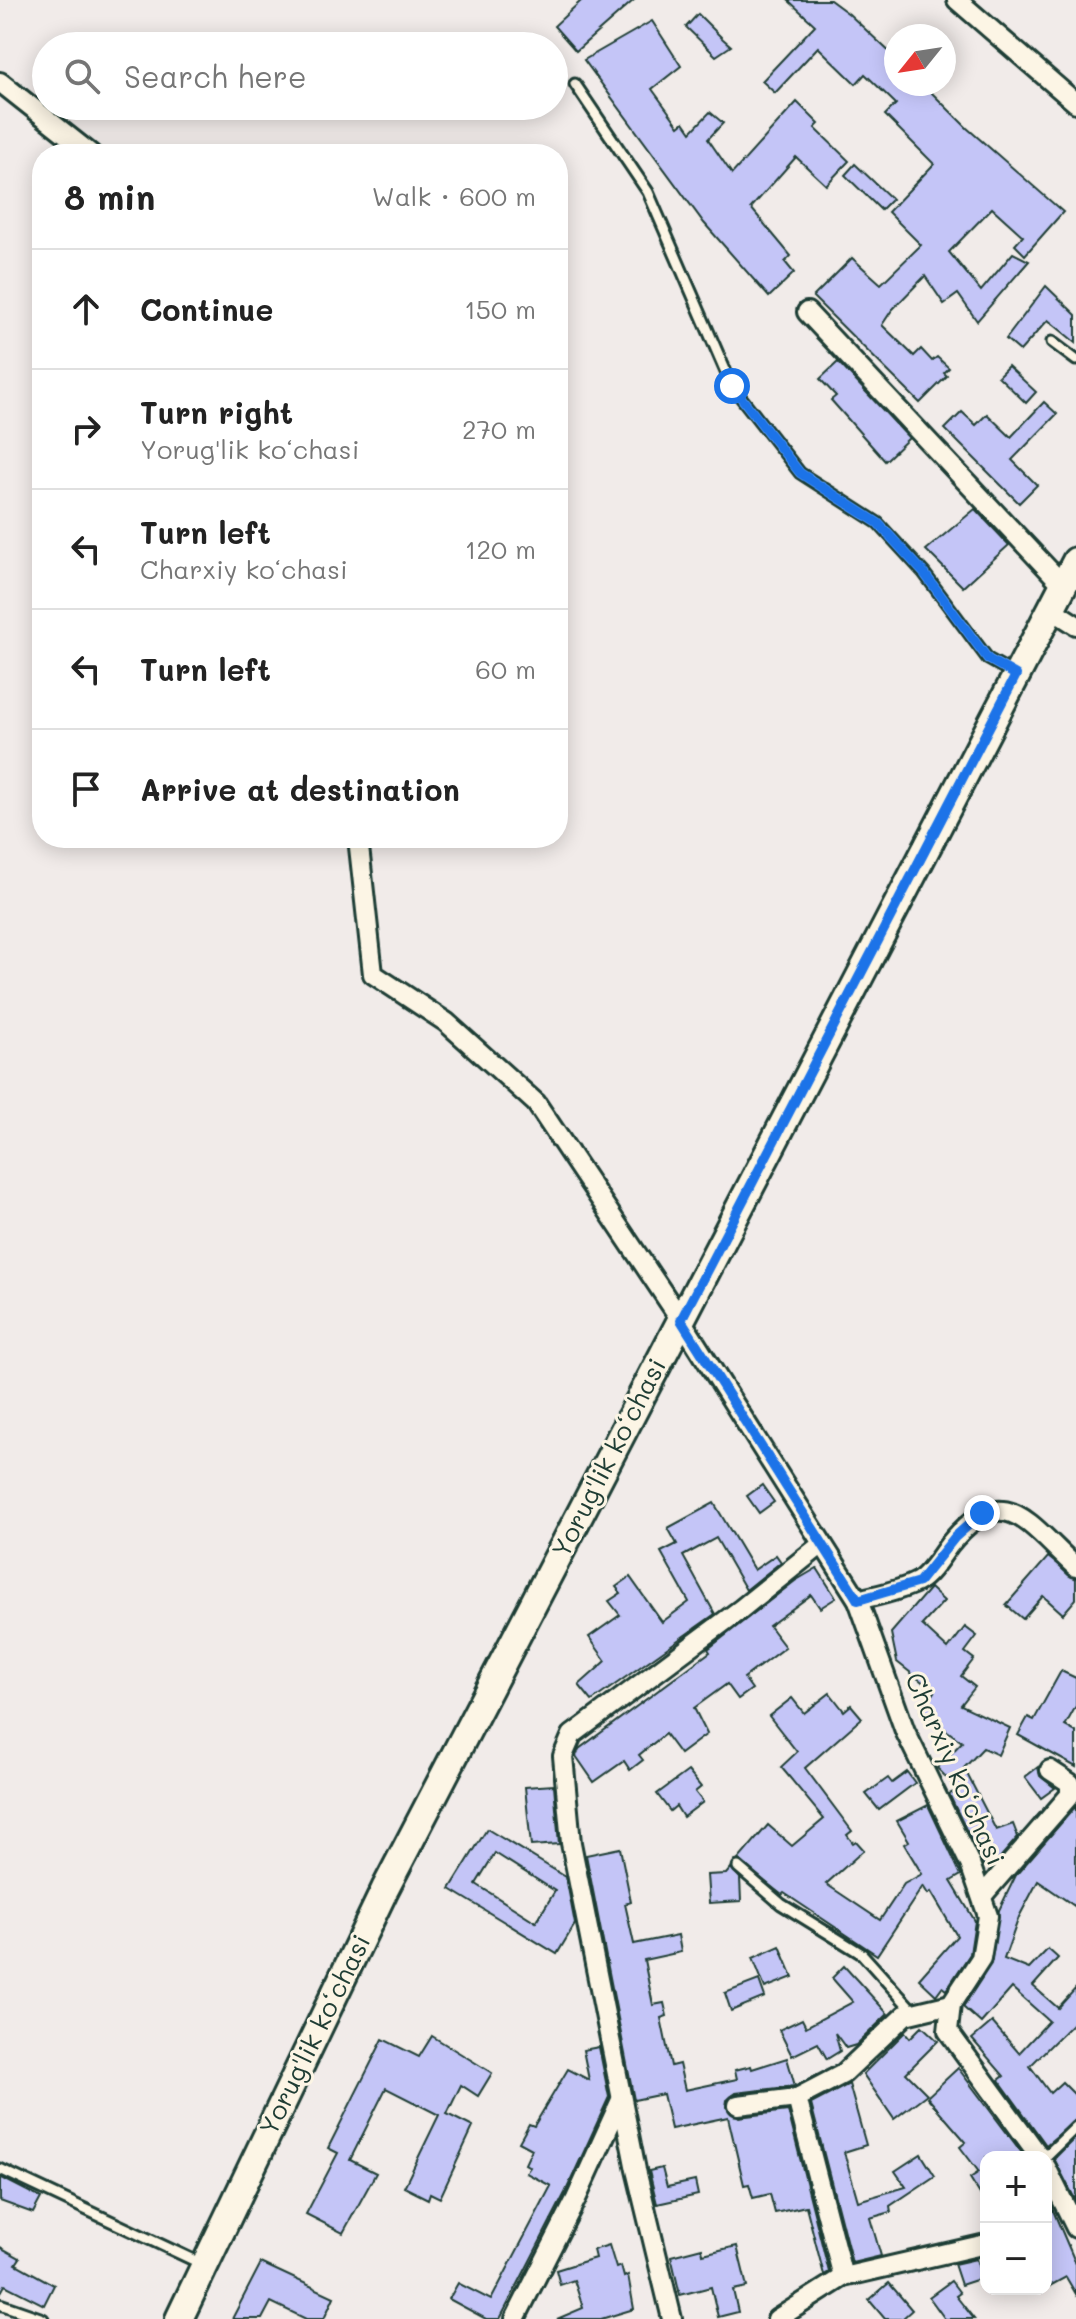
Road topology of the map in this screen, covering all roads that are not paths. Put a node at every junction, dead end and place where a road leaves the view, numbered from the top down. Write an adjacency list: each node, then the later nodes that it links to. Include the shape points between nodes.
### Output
1 (957, 0): 4 (street)
2 (0, 82): 5 (street)
3 (575, 84): 15 (lane, via 648,192 732,386 800,473 878,523 924,573 988,659)
4 (1076, 103)
5 (32, 107)
6 (48, 120): 7 (street)
7 (78, 144)
8 (807, 312): 12 (street)
9 (1052, 342): 10 (lane)
10 (1076, 360)
11 (1076, 561): 12 (main road, Yorug'lik koʻchasi)
12 (1063, 585): 13 (main road, Yorug'lik koʻchasi)
13 (1051, 609): 14 (street); 15 (main road, Yorug'lik koʻchasi)
14 (1076, 625)
15 (1016, 675): 17 (main road, Yorug'lik koʻchasi)
16 (359, 848): 17 (street, Charxiy koʻchasi, via 373,974 446,1022 536,1103)
17 (681, 1320): 18 (street, Charxiy koʻchasi); 38 (main road, Yorug'lik koʻchasi, via 385,1889)
18 (822, 1544): 20 (street, Charxiy koʻchasi); 27 (street, via 565,1743 571,1843)
19 (1076, 1567): 20 (street, via 1017,1513 1000,1508 982,1513 955,1537 919,1582)
20 (858, 1600): 23 (street, Charxiy koʻchasi, via 905,1731)
21 (1050, 1770): 23 (street, via 1070,1783 1070,1795)
22 (738, 1867): 25 (lane, via 781,1904 862,1954)
23 (982, 1896): 24 (street, Charxiy koʻchasi, via 988,1916 981,1958)
24 (951, 2004): 25 (street); 30 (street, via 948,2031)
25 (914, 2012): 26 (street, via 883,2032 843,2074)
26 (797, 2098): 28 (street); 39 (street)
27 (621, 2100): 43 (street); 44 (street)
28 (738, 2105)
29 (1076, 2127): 31 (lane)
30 (1038, 2151)
31 (1050, 2151)
32 (0, 2169): 38 (lane)
33 (1052, 2178): 34 (street)
34 (1062, 2197): 35 (street); 36 (street)
35 (1052, 2204)
36 (1076, 2228)
37 (980, 2245): 39 (street)
38 (205, 2265): 42 (main road, Yorug'lik koʻchasi)
39 (843, 2277): 45 (street)
40 (0, 2304): 41 (lane)
41 (43, 2319)
42 (179, 2319)
43 (515, 2319)
44 (672, 2319)
45 (777, 2319)

